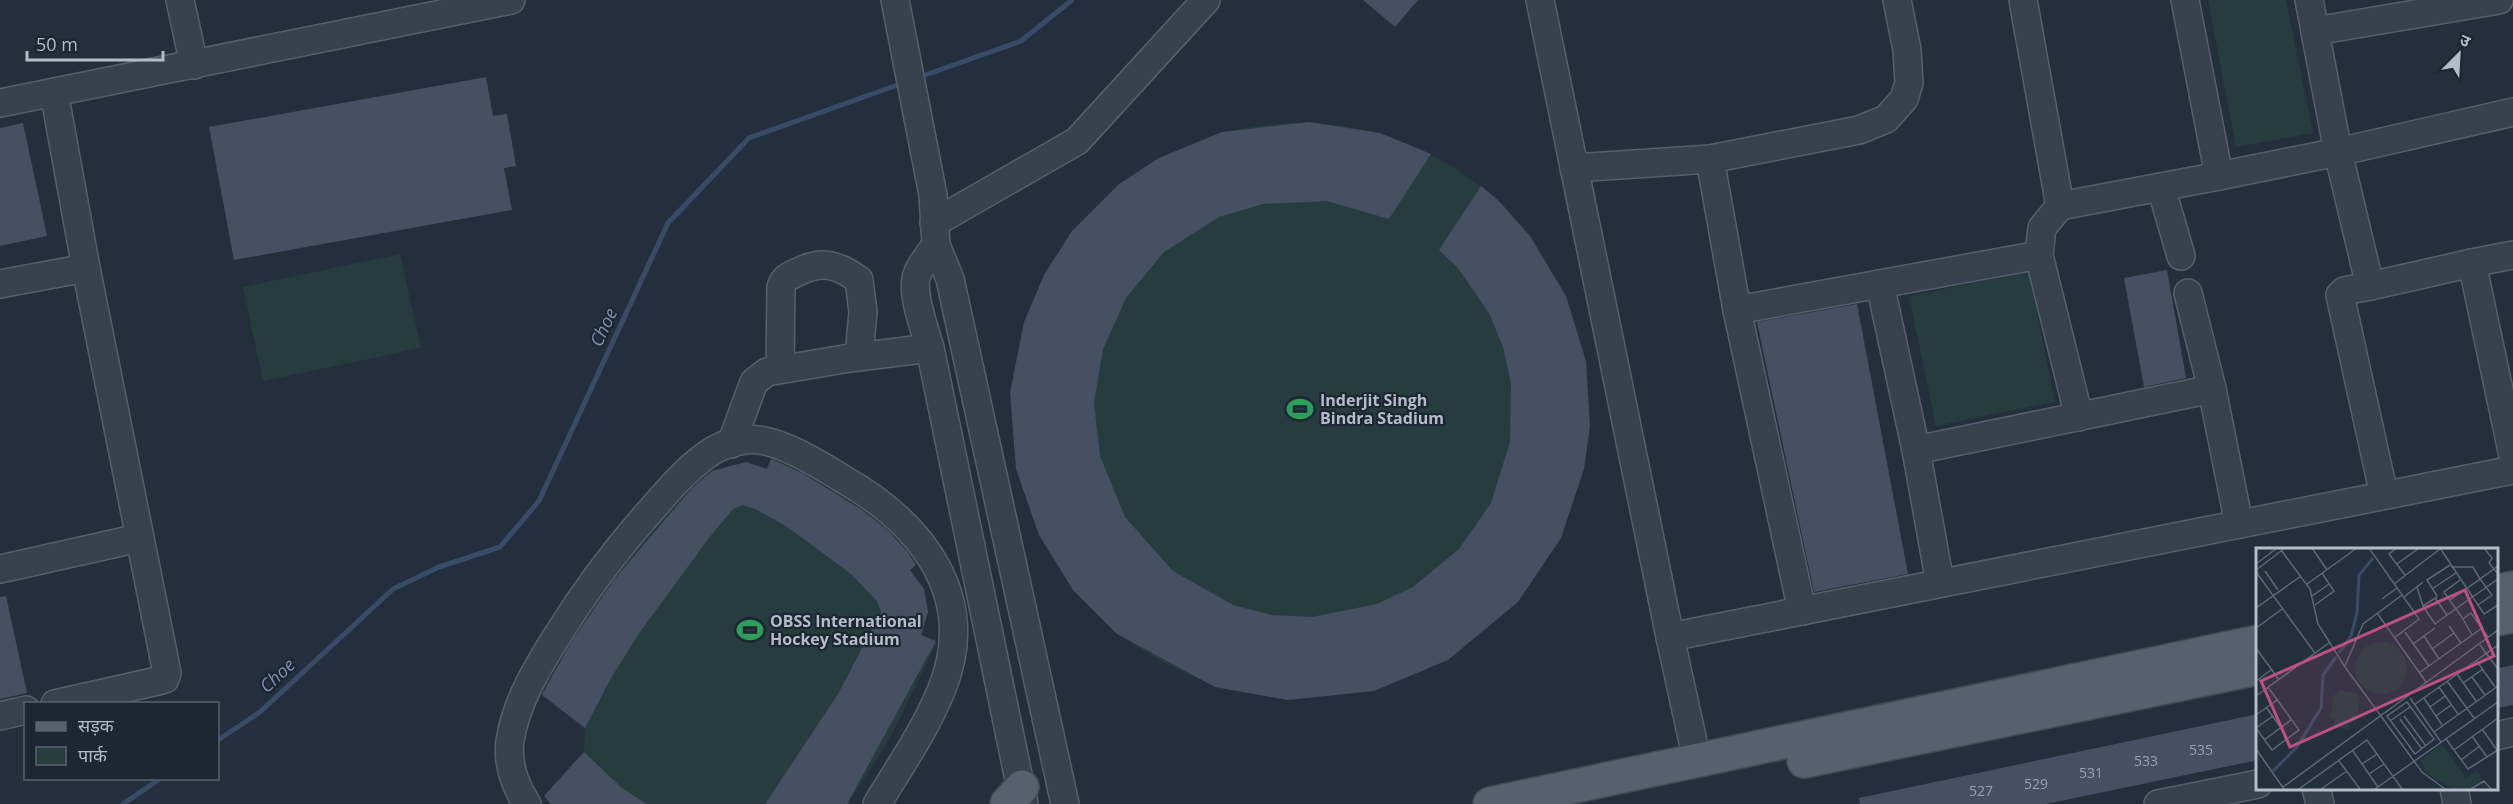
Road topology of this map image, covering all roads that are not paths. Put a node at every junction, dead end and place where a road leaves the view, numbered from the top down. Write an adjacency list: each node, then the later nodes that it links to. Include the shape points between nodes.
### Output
1 (180, 0): 12 (street)
2 (511, 0): 12 (street)
3 (895, 0): 22 (street, via 933,195)
4 (1206, 0): 22 (street, via 1077,141)
5 (1540, 0): 18 (street)
6 (1898, 0): 17 (street, via 1909,83 1904,99 1887,119 1858,130)
7 (2023, 0): 21 (street)
8 (2185, 0): 19 (street)
9 (2308, 0): 11 (street)
10 (2499, 0): 11 (street)
11 (2315, 31): 16 (street)
12 (194, 65): 13 (street)
13 (54, 92): 14 (street); 27 (street)
14 (0, 103)
15 (2513, 112): 16 (street)
16 (2338, 152): 19 (street); 30 (street)
17 (1710, 159): 18 (street); 32 (street)
18 (1574, 168): 52 (street)
19 (2219, 176): 20 (street)
20 (2161, 187): 21 (street); 25 (street)
21 (2060, 206): 23 (street, via 2042,228)
22 (935, 234): 33 (street, via 916,279); 54 (street, via 951,279)
23 (2039, 255): 29 (street); 37 (street)
24 (2513, 255): 26 (street)
25 (2181, 256)
26 (2472, 263): 30 (street); 40 (street)
27 (86, 268): 28 (street); 44 (street)
28 (0, 284)
29 (1880, 284): 32 (street); 39 (street)
30 (2370, 286): 42 (street, via 2344,291 2340,302)
31 (2188, 293): 36 (street)
32 (1737, 310): 49 (street)
33 (930, 348): 34 (street); 55 (street)
34 (859, 357): 35 (street); 35 (street, via 859,280 826,264 813,264 783,280)
35 (780, 368): 38 (street, via 754,382)
36 (2212, 389): 37 (street); 43 (street)
37 (2079, 417): 39 (street)
38 (731, 444): 67 (street, via 715,450 680,478 627,536 588,586 538,666 513,724 510,744 513,777); 68 (street, via 748,439 771,442 862,490 896,515 921,541 942,574 954,622 948,669 941,691)
39 (1916, 450): 46 (street)
40 (2513, 456)
41 (2513, 470): 42 (street)
42 (2384, 495): 43 (street)
43 (2239, 524): 46 (street)
44 (140, 538): 45 (street); 57 (street, via 167,673 165,679)
45 (0, 569)
46 (1940, 583): 49 (street)
47 (2513, 588): 48 (main road)
48 (2498, 592)
49 (1802, 611): 52 (street)
50 (2513, 616): 51 (main road)
51 (2498, 619)
52 (1670, 637): 62 (street)
53 (2256, 642): 62 (main road)
54 (1035, 662): 55 (street); 69 (street)
55 (997, 666): 66 (street)
56 (2256, 668): 71 (main road)
57 (64, 702)
58 (24, 710): 59 (street)
59 (0, 716)
60 (2513, 732): 61 (street)
61 (2498, 736)
62 (1697, 760): 70 (main road)
63 (2256, 784): 72 (street)
64 (2316, 789): 73 (street)
65 (2454, 789): 74 (street)
66 (1018, 798)
67 (527, 804)
68 (877, 804)
69 (1065, 804)
70 (1490, 804)
71 (1595, 804)
72 (2158, 804)
73 (2320, 804)
74 (2457, 804)

